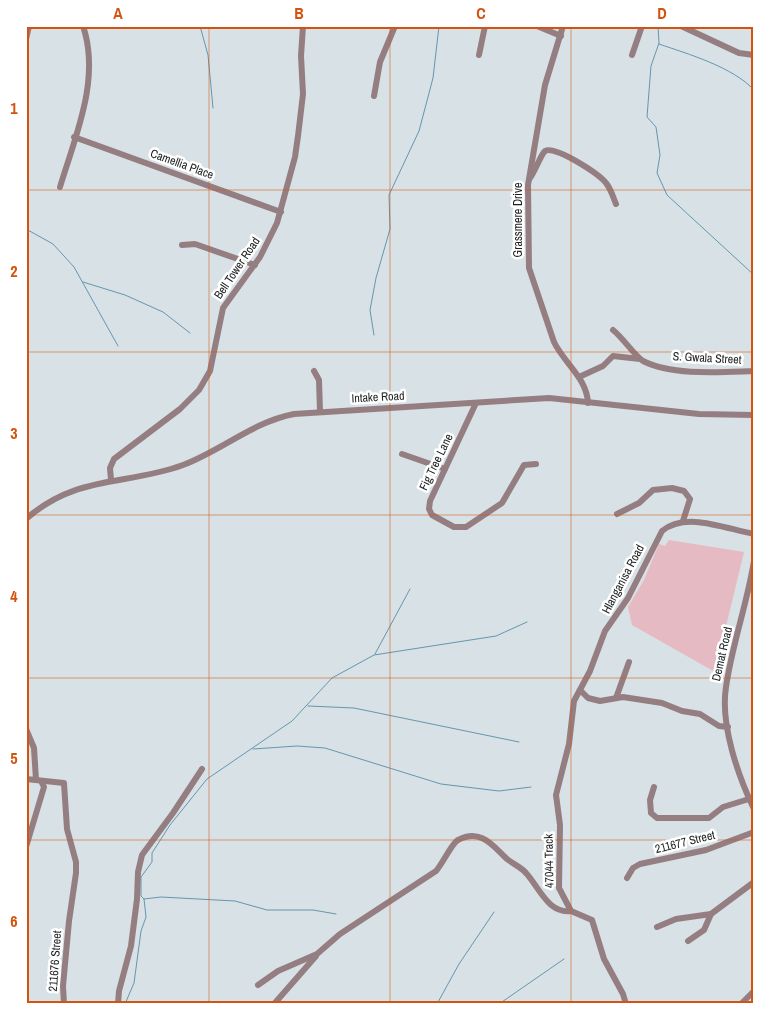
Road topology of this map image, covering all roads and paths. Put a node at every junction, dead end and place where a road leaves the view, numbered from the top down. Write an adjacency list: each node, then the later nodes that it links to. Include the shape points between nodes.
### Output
1 (29, 26): 12 (street)
2 (83, 26): 17 (street, via 88,84)
3 (303, 26): 21 (street, Bell Tower Road, via 302,108 295,157)
4 (395, 26): 16 (street, via 380,62)
5 (484, 26): 13 (street)
6 (537, 26): 11 (street)
7 (563, 26): 11 (street, Grassmere Drive)
8 (642, 26): 14 (street)
9 (681, 26): 10 (street)
10 (697, 29): 15 (street, via 739,53)
11 (560, 36): 18 (street, Grassmere Drive, via 545,85)
12 (26, 39)
13 (478, 55)
14 (632, 55)
15 (754, 56)
16 (374, 96)
17 (74, 137): 19 (street); 21 (street, Camellia Place)
18 (529, 179): 20 (street, via 538,168 543,153 554,151 601,178 610,188); 28 (street, Grassmere Drive, via 530,275 558,351)
19 (60, 187)
20 (616, 204)
21 (281, 212): 23 (street, Bell Tower Road)
22 (182, 245): 23 (street, via 195,244)
23 (255, 265): 36 (street, Bell Tower Road, via 223,308 210,371 203,385 180,409 114,459 110,468)
24 (613, 330): 25 (street)
25 (640, 359): 27 (street, S. Gwala Street, via 674,369); 28 (street, S. Gwala Street, via 613,356 604,366)
26 (314, 371): 31 (street, via 319,380)
27 (754, 372)
28 (579, 377): 29 (street, Grassmere Drive, via 587,391)
29 (588, 403): 30 (street, Intake Road, via 541,398); 32 (street, Intake Road, via 699,414)
30 (476, 404): 31 (street, Intake Road); 35 (street, Fig Tree Lane)
31 (320, 412): 36 (street, Intake Road, via 285,416 260,424 184,465)
32 (754, 415)
33 (402, 454): 35 (street)
34 (536, 464): 35 (street, Fig Tree Lane, via 528,464 521,469 496,509 459,529 432,515 429,509)
35 (445, 469)
36 (111, 480): 38 (street, Intake Road, via 72,490 48,502)
37 (617, 514): 39 (street, via 639,503 653,490 672,488 684,491 690,499)
38 (26, 519)
39 (683, 521): 40 (street); 43 (street, Hlanganisa Road, via 667,527 657,537 628,598 605,631)
40 (754, 534)
41 (754, 561): 46 (street, Demat Road, via 725,689)
42 (629, 662): 44 (street)
43 (580, 690): 44 (street, via 593,700); 45 (street, Hlanganisa Road)
44 (616, 698): 46 (street, via 662,703 700,714 719,726)
45 (570, 725): 58 (street, 47044 Track, via 569,744 555,800 560,825 559,888)
46 (728, 727): 52 (street, Demat Road, via 735,765)
47 (26, 730): 50 (street, via 34,748)
48 (202, 769): 66 (street, via 142,855 130,946)
49 (26, 779): 50 (street)
50 (38, 781): 55 (street, via 44,787); 65 (street, 211676 Street, via 64,783 67,829 76,862 63,986)
51 (654, 787): 52 (street, via 650,805 653,817 657,818 709,818 724,808)
52 (749, 799): 53 (street, Demat Road)
53 (754, 808)
54 (754, 832): 56 (street, 211677 Street, via 706,850 640,864)
55 (26, 846)
56 (627, 878)
57 (754, 882): 59 (street)
58 (571, 911): 62 (street, via 563,911 550,904 526,873 493,843 483,837 471,837 455,842 436,871 340,934); 68 (street, via 592,920 604,959)
59 (710, 914): 60 (street, via 676,919); 61 (street, via 704,930)
60 (657, 927)
61 (688, 941)
62 (318, 954): 63 (street, via 278,970); 67 (street)
63 (258, 985)
64 (754, 991): 69 (street)
65 (64, 1004)
66 (118, 1004)
67 (274, 1004)
68 (626, 1004)
69 (740, 1004)

